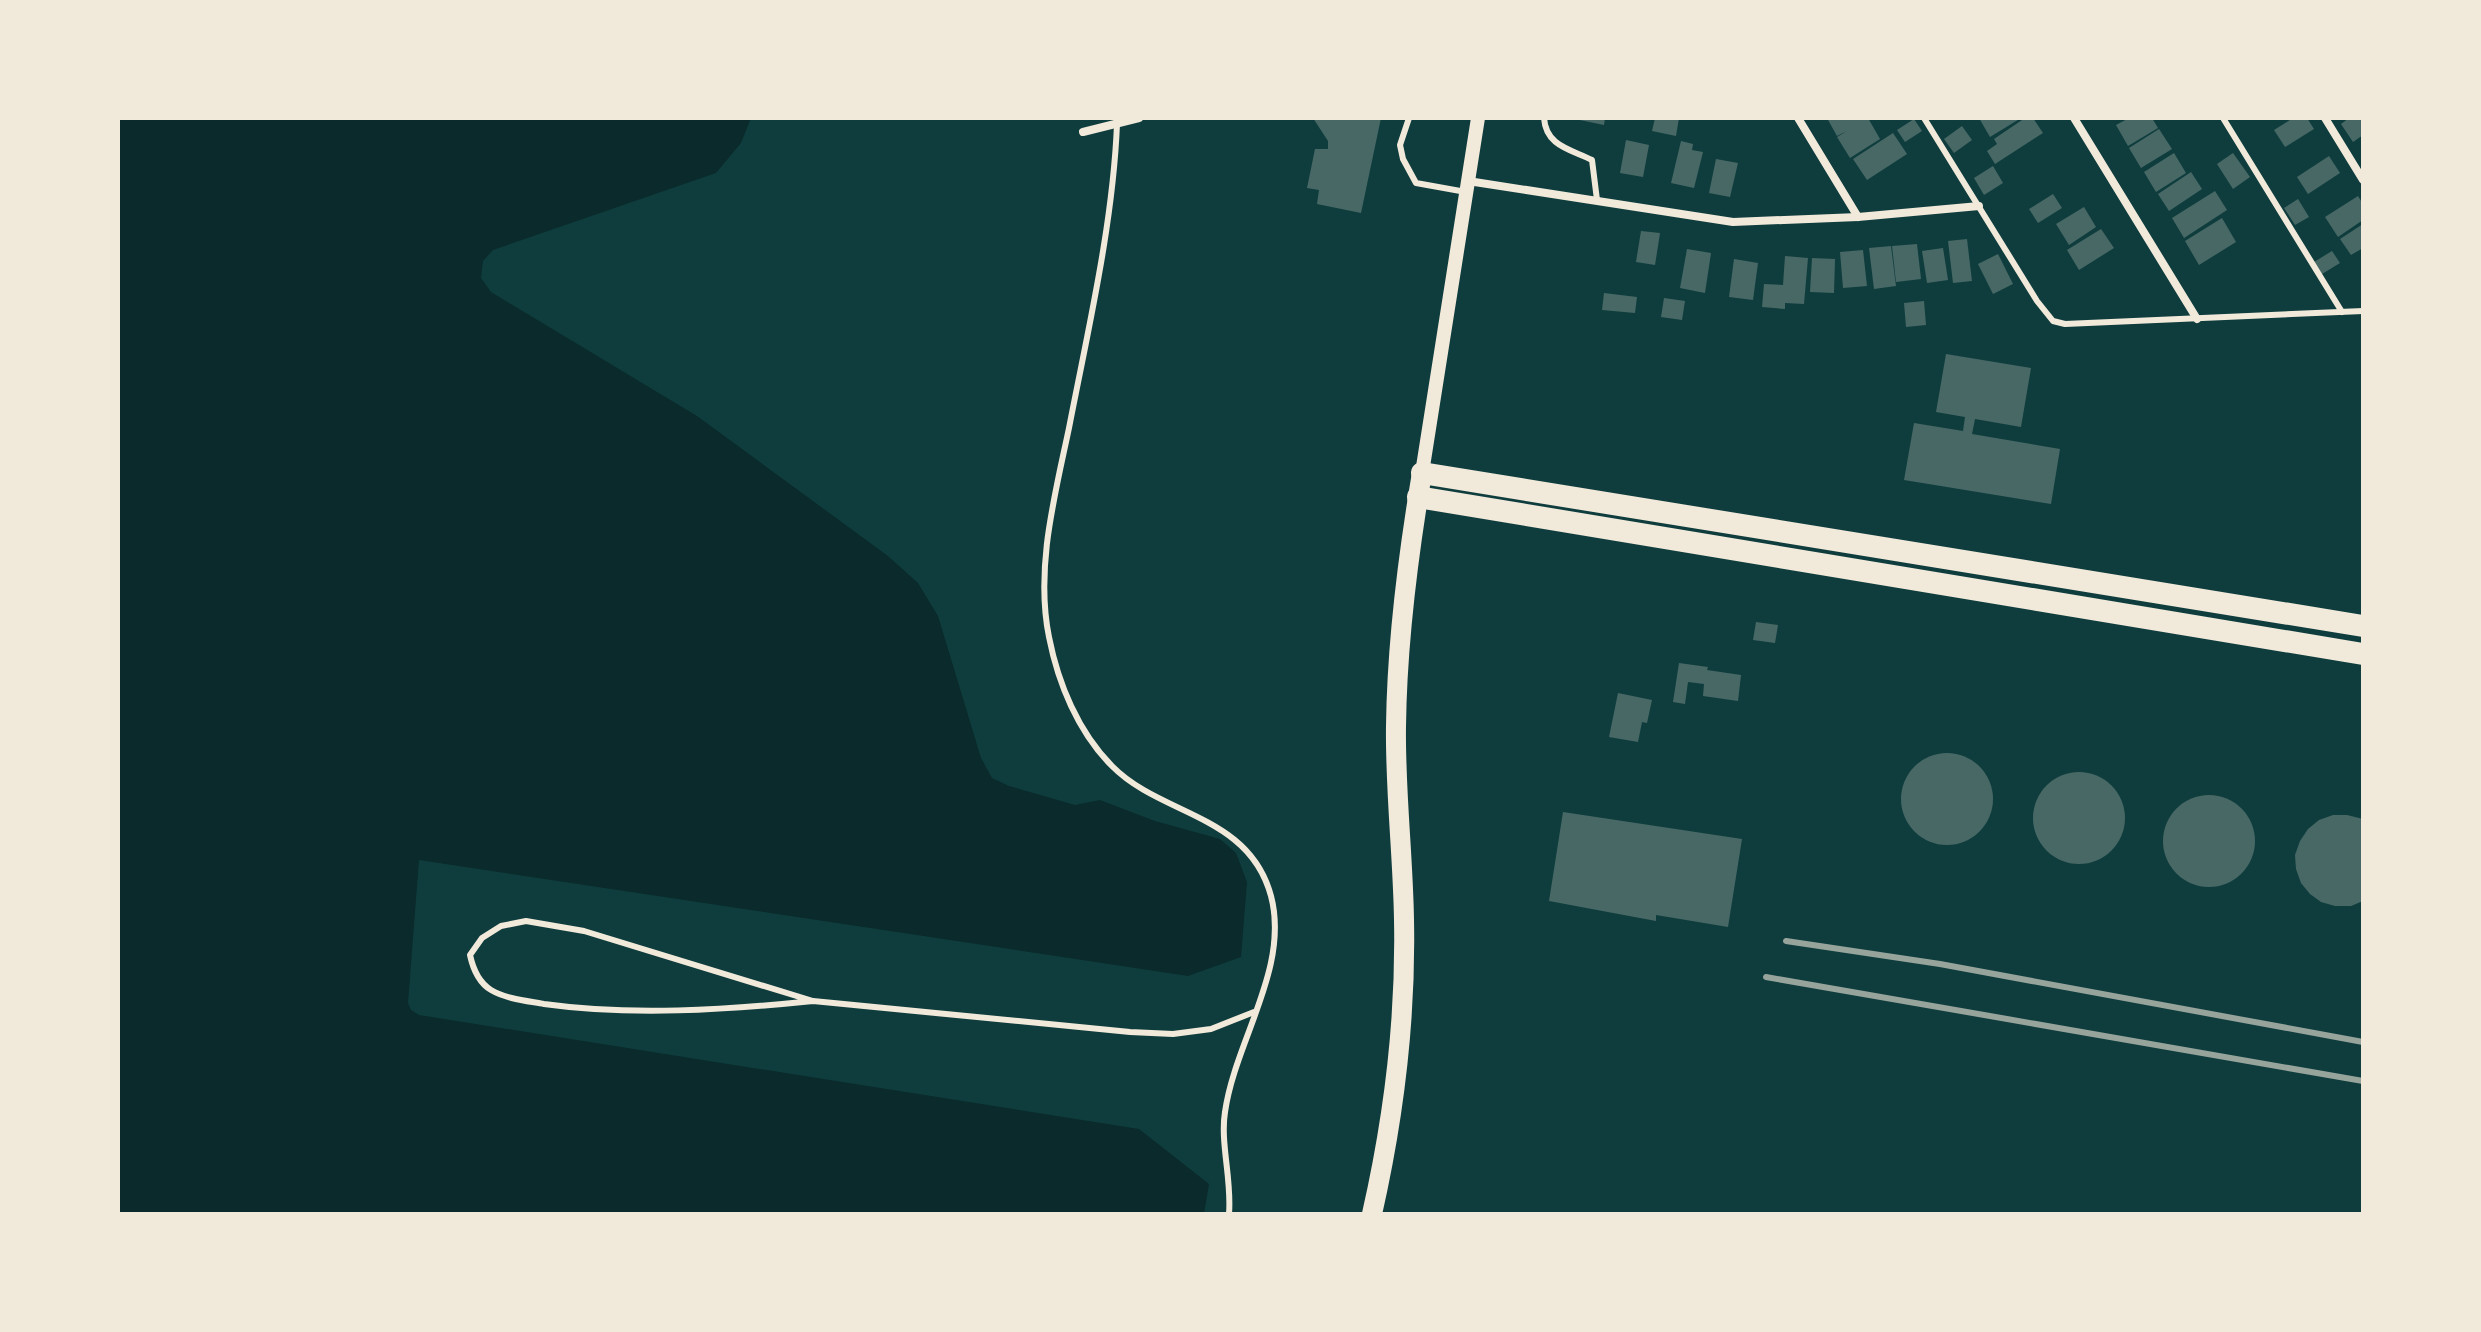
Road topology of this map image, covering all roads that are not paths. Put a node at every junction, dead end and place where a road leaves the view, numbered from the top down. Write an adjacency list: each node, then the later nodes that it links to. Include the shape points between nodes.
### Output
1 (1099, 118): 12 (lane)
2 (1139, 118): 11 (street)
3 (1409, 118): 15 (lane, via 1400,145 1416,183)
4 (1478, 118): 15 (street)
5 (1544, 118): 16 (lane, via 1550,140 1592,160)
6 (1798, 118): 18 (street)
7 (1924, 118): 17 (lane)
8 (2074, 118): 21 (street)
9 (2223, 118): 20 (lane)
10 (2325, 118): 14 (street)
11 (1117, 124): 12 (street); 27 (lane, via 1090,321 1047,544 1048,634 1074,713 1112,767 1216,825 1259,870 1275,922 1273,955)
12 (1105, 127): 13 (street)
13 (1083, 132)
14 (2363, 180)
15 (1467, 186): 16 (street); 22 (street)
16 (1597, 200): 18 (street, via 1733,222)
17 (1979, 206): 18 (street); 21 (lane, via 2053,321)
18 (1858, 217)
19 (2363, 311): 20 (lane)
20 (2342, 312): 21 (lane)
21 (2197, 319)
22 (1422, 473): 23 (main road); 24 (highway)
23 (1418, 497): 25 (highway); 29 (main road, via 1397,695 1404,992 1386,1150)
24 (2363, 626)
25 (2363, 654)
26 (813, 1001): 26 (lane, via 614,1010 559,1006 491,990 474,973 470,955 482,938 501,926 526,921 584,931); 27 (lane, via 1173,1034 1211,1029)
27 (1254, 1012): 28 (lane, via 1224,1114)
28 (1229, 1214)
29 (1372, 1214)

